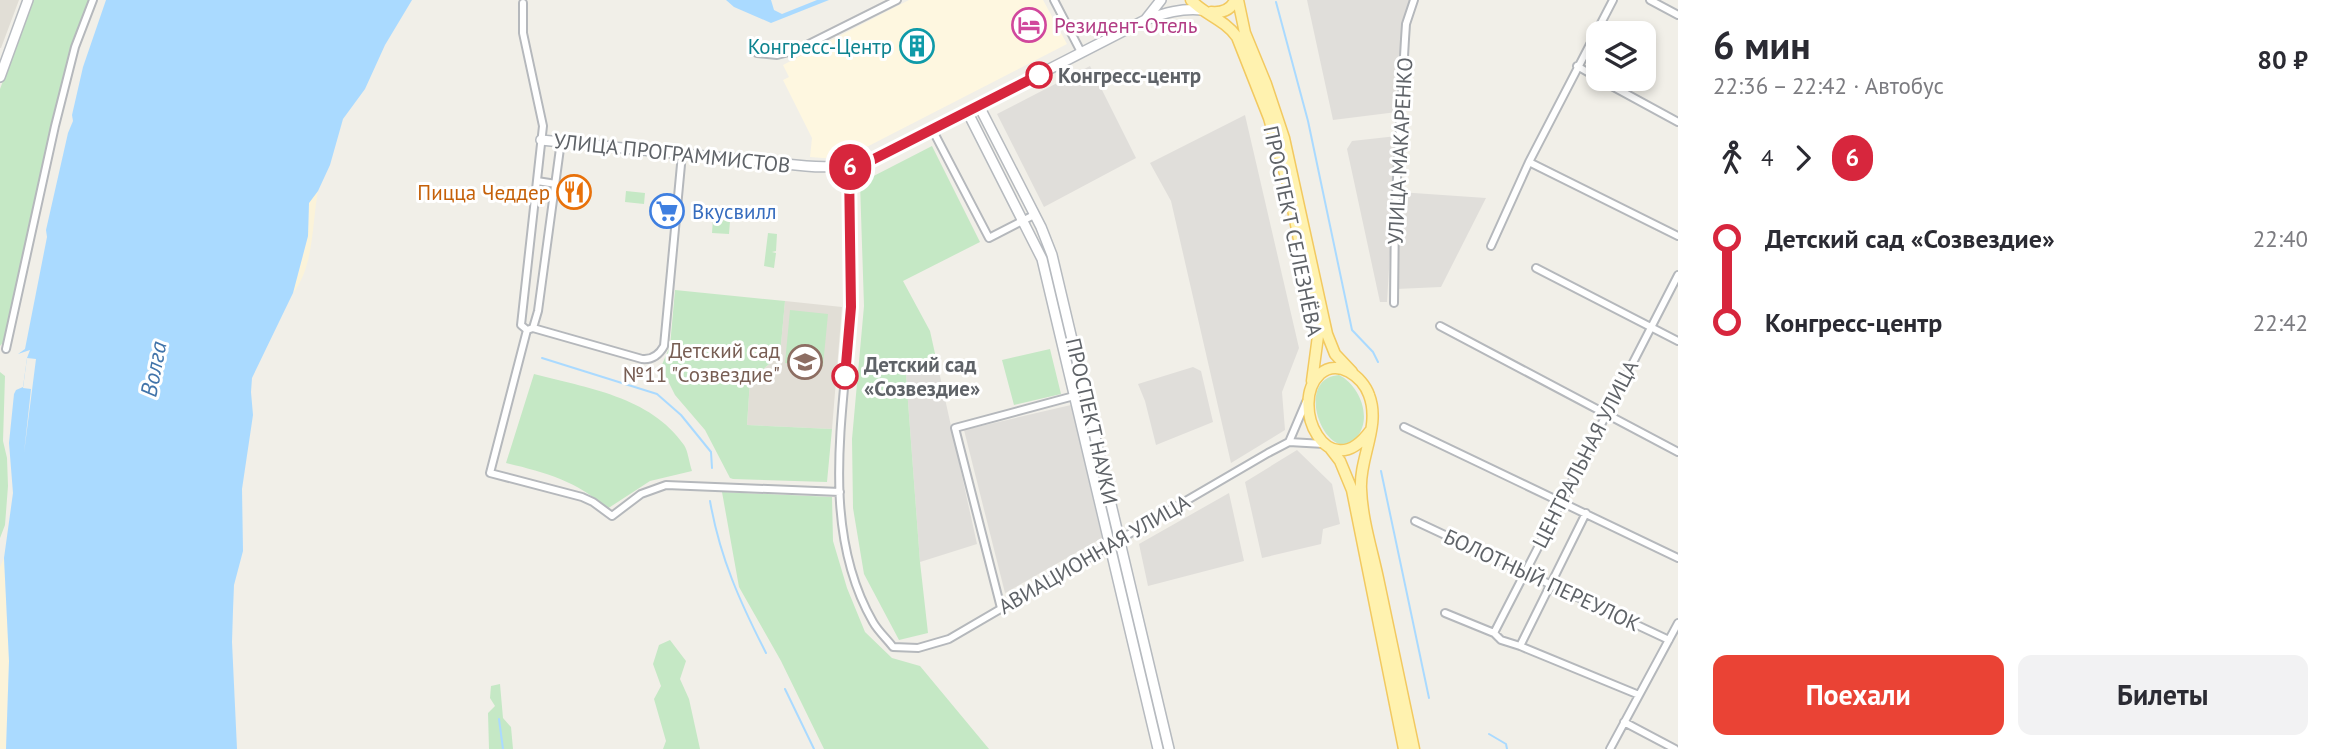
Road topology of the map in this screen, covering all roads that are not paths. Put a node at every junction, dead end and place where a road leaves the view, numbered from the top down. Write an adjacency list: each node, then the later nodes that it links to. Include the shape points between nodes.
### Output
1 (28, 0): 19 (street)
2 (93, 0): 43 (street, via 75,47 55,126)
3 (897, 0): 16 (street, via 797,50)
4 (1054, 0): 15 (street)
5 (1161, 0): 14 (street, УЛИЦА ПРОГРАММИСТОВ)
6 (1191, 0): 12 (main road, ПРОСПЕКТ СЕЛЕЗНЁВА)
7 (1237, 0): 12 (main road, via 1221,12); 44 (main road, ПРОСПЕКТ СЕЛЕЗНЁВА, via 1284,138 1327,334 1335,354)
8 (1414, 0): 38 (street, УЛИЦА МАКАРЕНКО, via 1405,39)
9 (1613, 0): 17 (street)
10 (1650, 0): 13 (street)
11 (523, 3): 25 (street, via 523,33 543,126)
12 (1205, 11): 14 (street, УЛИЦА ПРОГРАММИСТОВ, via 1170,11); 45 (main road, ПРОСПЕКТ СЕЛЕЗНЁВА, via 1218,17 1237,37 1259,88 1288,184 1318,336)
13 (1678, 15)
14 (1145, 20): 15 (street, УЛИЦА ПРОГРАММИСТОВ)
15 (1081, 52): 21 (street, УЛИЦА ПРОГРАММИСТОВ)
16 (757, 53)
17 (1577, 66): 18 (street); 28 (street)
18 (1586, 71)
19 (0, 77)
20 (1622, 91): 23 (street)
21 (979, 106): 22 (street, УЛИЦА ПРОГРАММИСТОВ); 32 (street, ПРОСПЕКТ НАУКИ)
22 (967, 111): 24 (street, УЛИЦА ПРОГРАММИСТОВ); 33 (street, ПРОСПЕКТ НАУКИ)
23 (1678, 122)
24 (932, 129): 29 (street, УЛИЦА ПРОГРАММИСТОВ); 33 (street, via 989,238)
25 (541, 140): 26 (street, УЛИЦА ПРОГРАММИСТОВ); 30 (street)
26 (561, 141): 27 (street, УЛИЦА ПРОГРАММИСТОВ); 31 (street)
27 (682, 154): 29 (street, УЛИЦА ПРОГРАММИСТОВ); 41 (street, via 661,352 642,359)
28 (1529, 162): 34 (street); 35 (street)
29 (849, 167): 53 (street, via 851,307)
30 (537, 181): 31 (street); 41 (street)
31 (556, 184): 41 (street, via 538,311)
32 (1034, 215): 33 (street); 57 (street, ПРОСПЕКТ НАУКИ, via 1052,255)
33 (1023, 221): 46 (street, ПРОСПЕКТ НАУКИ, via 1042,259)
34 (1678, 236)
35 (1491, 246)
36 (1536, 268): 40 (street)
37 (1678, 275): 40 (street, ЦЕНТРАЛЬНАЯ УЛИЦА)
38 (1394, 303)
39 (1440, 326): 47 (street)
40 (1651, 326): 42 (street); 47 (street, ЦЕНТРАЛЬНАЯ УЛИЦА)
41 (527, 328): 53 (street, via 490,473 582,498 612,516 641,494 666,485)
42 (1678, 341)
43 (6, 349)
44 (1355, 375): 45 (main road, via 1333,368 1319,375); 49 (main road, via 1371,400)
45 (1310, 391): 50 (street); 51 (main road, via 1311,422)
46 (1074, 396): 58 (street, ПРОСПЕКТ НАУКИ); 62 (street, via 955,428)
47 (1606, 413): 52 (street); 54 (street, ЦЕНТРАЛЬНАЯ УЛИЦА)
48 (1405, 427): 54 (street)
49 (1370, 431): 51 (main road, via 1355,448 1345,451); 73 (main road, via 1362,499)
50 (1289, 442): 51 (street); 57 (street, АВИАЦИОННАЯ УЛИЦА)
51 (1327, 446): 72 (main road, via 1352,490)
52 (1678, 452)
53 (840, 492): 62 (street, АВИАЦИОННАЯ УЛИЦА, via 844,545 857,591 874,625 893,647 918,648 949,639)
54 (1560, 502): 55 (street); 60 (street, ЦЕНТРАЛЬНАЯ УЛИЦА)
55 (1586, 513): 59 (street); 61 (street)
56 (1415, 521): 60 (street, БОЛОТНЫЙ ПЕРЕУЛОК)
57 (1120, 539): 58 (street, АВИАЦИОННАЯ УЛИЦА); 71 (street, ПРОСПЕКТ НАУКИ)
58 (1109, 546): 62 (street, АВИАЦИОННАЯ УЛИЦА); 70 (street, ПРОСПЕКТ НАУКИ)
59 (1678, 558)
60 (1524, 573): 61 (street, БОЛОТНЫЙ ПЕРЕУЛОК); 65 (street, ЦЕНТРАЛЬНАЯ УЛИЦА)
61 (1551, 585): 66 (street, БОЛОТНЫЙ ПЕРЕУЛОК); 67 (street)
62 (1001, 608)
63 (1445, 613): 65 (street)
64 (1678, 622): 66 (street)
65 (1494, 633): 67 (street)
66 (1669, 640): 68 (street)
67 (1520, 646): 68 (street)
68 (1639, 695): 69 (street)
69 (1624, 722): 74 (street); 75 (street)
70 (1158, 749)
71 (1169, 749)
72 (1404, 749)
73 (1414, 749)
74 (1610, 749)
75 (1675, 749)

